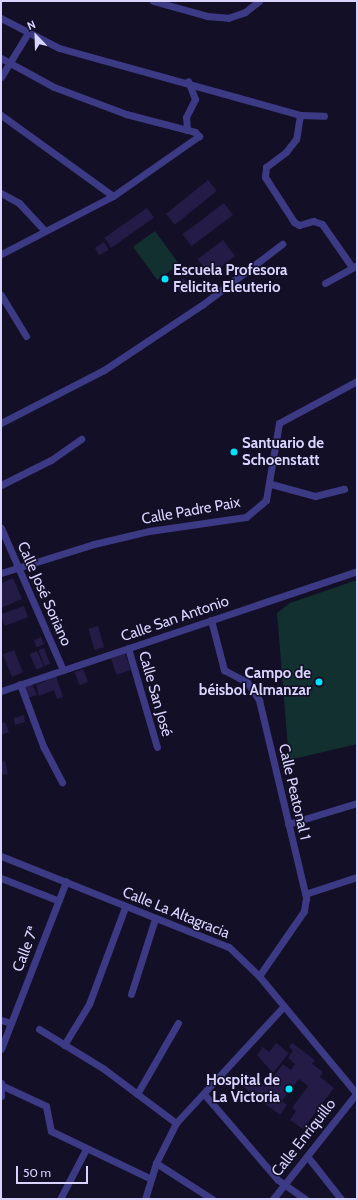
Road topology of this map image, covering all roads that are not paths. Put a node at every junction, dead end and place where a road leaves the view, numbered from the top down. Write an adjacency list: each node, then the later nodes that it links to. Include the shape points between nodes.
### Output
1 (153, 1): 2 (street, via 207,16 228,18 245,12)
2 (259, 1)
3 (1, 18): 4 (street)
4 (28, 33): 6 (street); 8 (street, via 59,48)
5 (1, 58): 6 (street)
6 (9, 62): 7 (street); 12 (street, via 54,87 126,114)
7 (1, 77)
8 (188, 81): 9 (street); 12 (street, via 195,99 186,116)
9 (300, 115): 10 (street); 18 (street, via 296,139 286,152 266,167 265,177 294,222 299,225 313,221 322,224)
10 (324, 116)
11 (2, 117): 14 (street)
12 (187, 130): 14 (street, via 199,137)
13 (1, 193): 15 (street, via 19,203)
14 (113, 196): 15 (street)
15 (45, 231): 17 (street)
16 (282, 244): 23 (street, via 202,305 104,370)
17 (1, 254)
18 (355, 266): 19 (street)
19 (325, 283)
20 (1, 295): 21 (street)
21 (26, 336)
22 (357, 381): 25 (street, Calle Padre Paix, via 279,423)
23 (1, 423)
24 (81, 439): 26 (street, via 51,460)
25 (271, 484): 27 (street, via 315,496); 29 (street, Calle Padre Paix, via 266,500 246,517 149,531)
26 (1, 486)
27 (344, 489)
28 (1, 528): 29 (street, Calle José Soriano)
29 (17, 567): 31 (street, Calle Padre Paix); 34 (street, Calle José Soriano)
30 (357, 571): 32 (street, Calle San Antonio)
31 (1, 573)
32 (211, 620): 33 (street, Calle San Antonio); 40 (street, Calle Peatonal 1, via 224,670 246,682 259,700)
33 (128, 648): 34 (street, Calle San Antonio); 37 (street, Calle San José)
34 (63, 670): 35 (street, Calle San Antonio)
35 (20, 684): 36 (street, Calle San Antonio); 38 (street, via 43,746)
36 (1, 691)
37 (157, 747)
38 (62, 782)
39 (357, 803): 40 (street)
40 (288, 824): 45 (street, Calle Peatonal 1)
41 (1, 856): 44 (street, Calle La Altagracia)
42 (357, 877): 45 (street)
43 (1, 878): 46 (street)
44 (66, 882): 46 (street, Calle 7ª); 47 (street, Calle La Altagracia)
45 (305, 894): 49 (street, Calle Peatonal 1, via 304,911)
46 (58, 901): 53 (street, Calle 7ª)
47 (125, 907): 48 (street, Calle La Altagracia); 56 (street, via 89,1004)
48 (155, 919): 49 (street, Calle La Altagracia, via 228,947); 50 (street)
49 (259, 976): 51 (street, Calle La Altagracia)
50 (130, 994)
51 (284, 1006): 60 (street); 61 (street, Calle La Altagracia)
52 (1, 1020): 53 (street)
53 (11, 1023): 57 (street, Calle 7ª)
54 (178, 1023): 59 (street)
55 (39, 1029): 56 (street)
56 (64, 1046): 59 (street)
57 (1, 1048)
58 (2, 1084): 62 (street); 64 (street, via 46,1106 51,1131)
59 (137, 1094): 63 (street)
60 (204, 1094): 63 (street); 68 (street)
61 (356, 1094): 65 (street, Calle Enriquillo)
62 (1, 1096)
63 (176, 1123): 66 (street)
64 (86, 1149): 67 (street); 69 (street)
65 (307, 1156): 68 (street, Calle Enriquillo); 74 (street)
66 (156, 1164): 67 (street); 71 (street)
67 (151, 1179): 70 (street)
68 (285, 1185): 72 (street, Calle Enriquillo); 73 (street)
69 (60, 1199)
70 (145, 1199)
71 (212, 1199)
72 (274, 1199)
73 (305, 1199)
74 (341, 1199)

